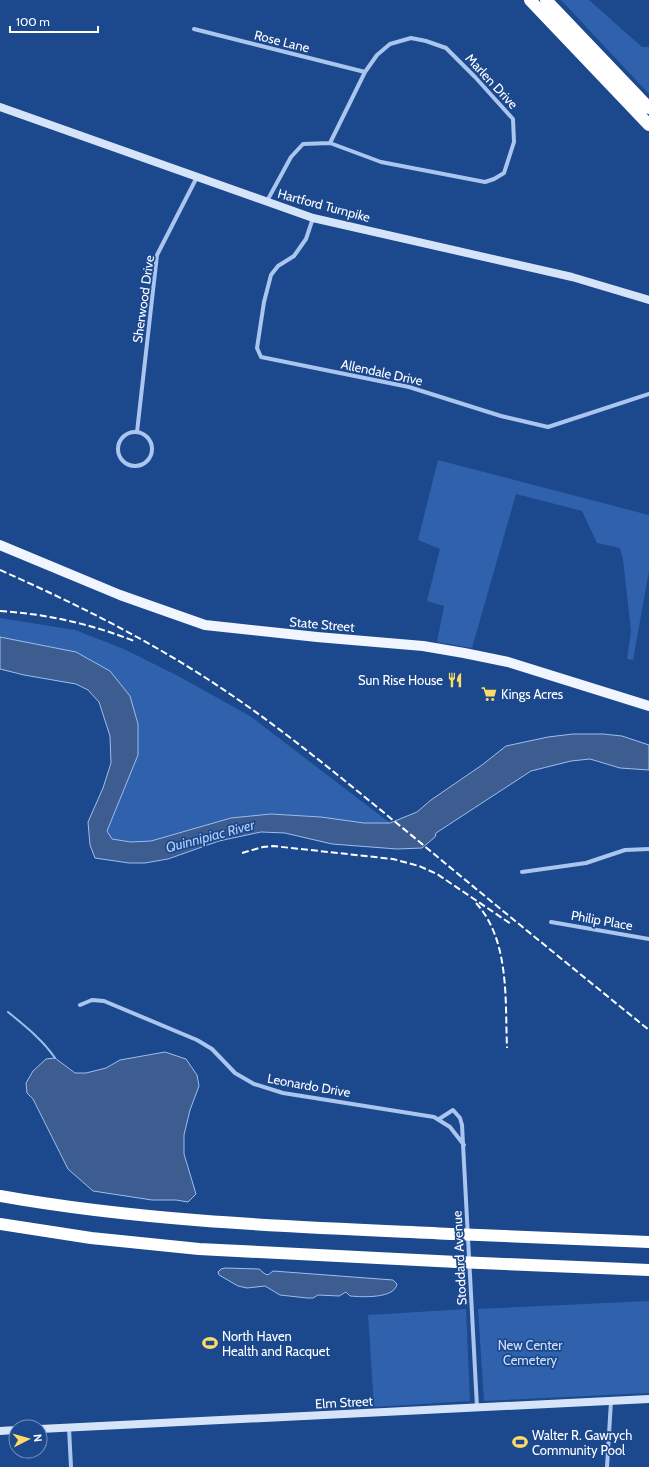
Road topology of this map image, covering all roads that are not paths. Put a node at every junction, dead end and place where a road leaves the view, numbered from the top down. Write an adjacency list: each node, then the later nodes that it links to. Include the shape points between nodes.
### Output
1 (530, 0): 7 (highway)
2 (546, 0): 6 (highway)
3 (194, 29): 4 (street, Rose Lane)
4 (365, 72): 8 (street, Marlen Drive); 8 (street, Marlen Drive, via 377,55 390,44 411,38 446,48 513,119 514,142 504,172 485,182 381,162)
5 (0, 107): 9 (main road, Hartford Turnpike)
6 (649, 108)
7 (649, 126)
8 (330, 143): 10 (street, Marlen Drive, via 303,144 291,157)
9 (197, 177): 10 (main road, Hartford Turnpike); 14 (street, Sherwood Drive, via 157,255)
10 (266, 202): 11 (main road, Hartford Turnpike)
11 (314, 218): 12 (main road, Hartford Turnpike, via 572,278); 13 (street, Allendale Drive, via 306,239 294,256 278,266 271,276 265,294 257,348 261,357 409,387 501,416 548,427)
12 (649, 300)
13 (649, 394)
14 (137, 432): 14 (street, via 131,432 121,438 118,450 122,461 133,466 143,464 151,456 152,451 150,440)
15 (0, 545): 16 (main road, State Street, via 120,595 205,625 423,646 464,653 508,662)
16 (649, 706)
17 (649, 849): 18 (street, via 625,850 586,863)
18 (522, 872)
19 (551, 922): 20 (street, Philip Place)
20 (649, 939)
21 (80, 1005): 22 (street, Leonardo Drive, via 92,1000 104,1001 197,1040 212,1049 235,1072 254,1084 283,1093)
22 (439, 1119): 23 (street, Leonardo Drive, via 450,1127); 23 (street, Stoddard Avenue, via 453,1110 462,1124)
23 (464, 1145): 30 (street, Stoddard Avenue)
24 (0, 1196): 26 (highway, bridge, via 78,1209 241,1224)
25 (3, 1226): 27 (highway, bridge, via 199,1249)
26 (649, 1242)
27 (649, 1270)
28 (649, 1399): 29 (main road, Elm Street)
29 (611, 1401): 30 (main road, Elm Street); 34 (street)
30 (477, 1408): 31 (main road, Elm Street)
31 (70, 1427): 32 (main road, Elm Street); 33 (street)
32 (48, 1428)
33 (72, 1467)
34 (607, 1467)

